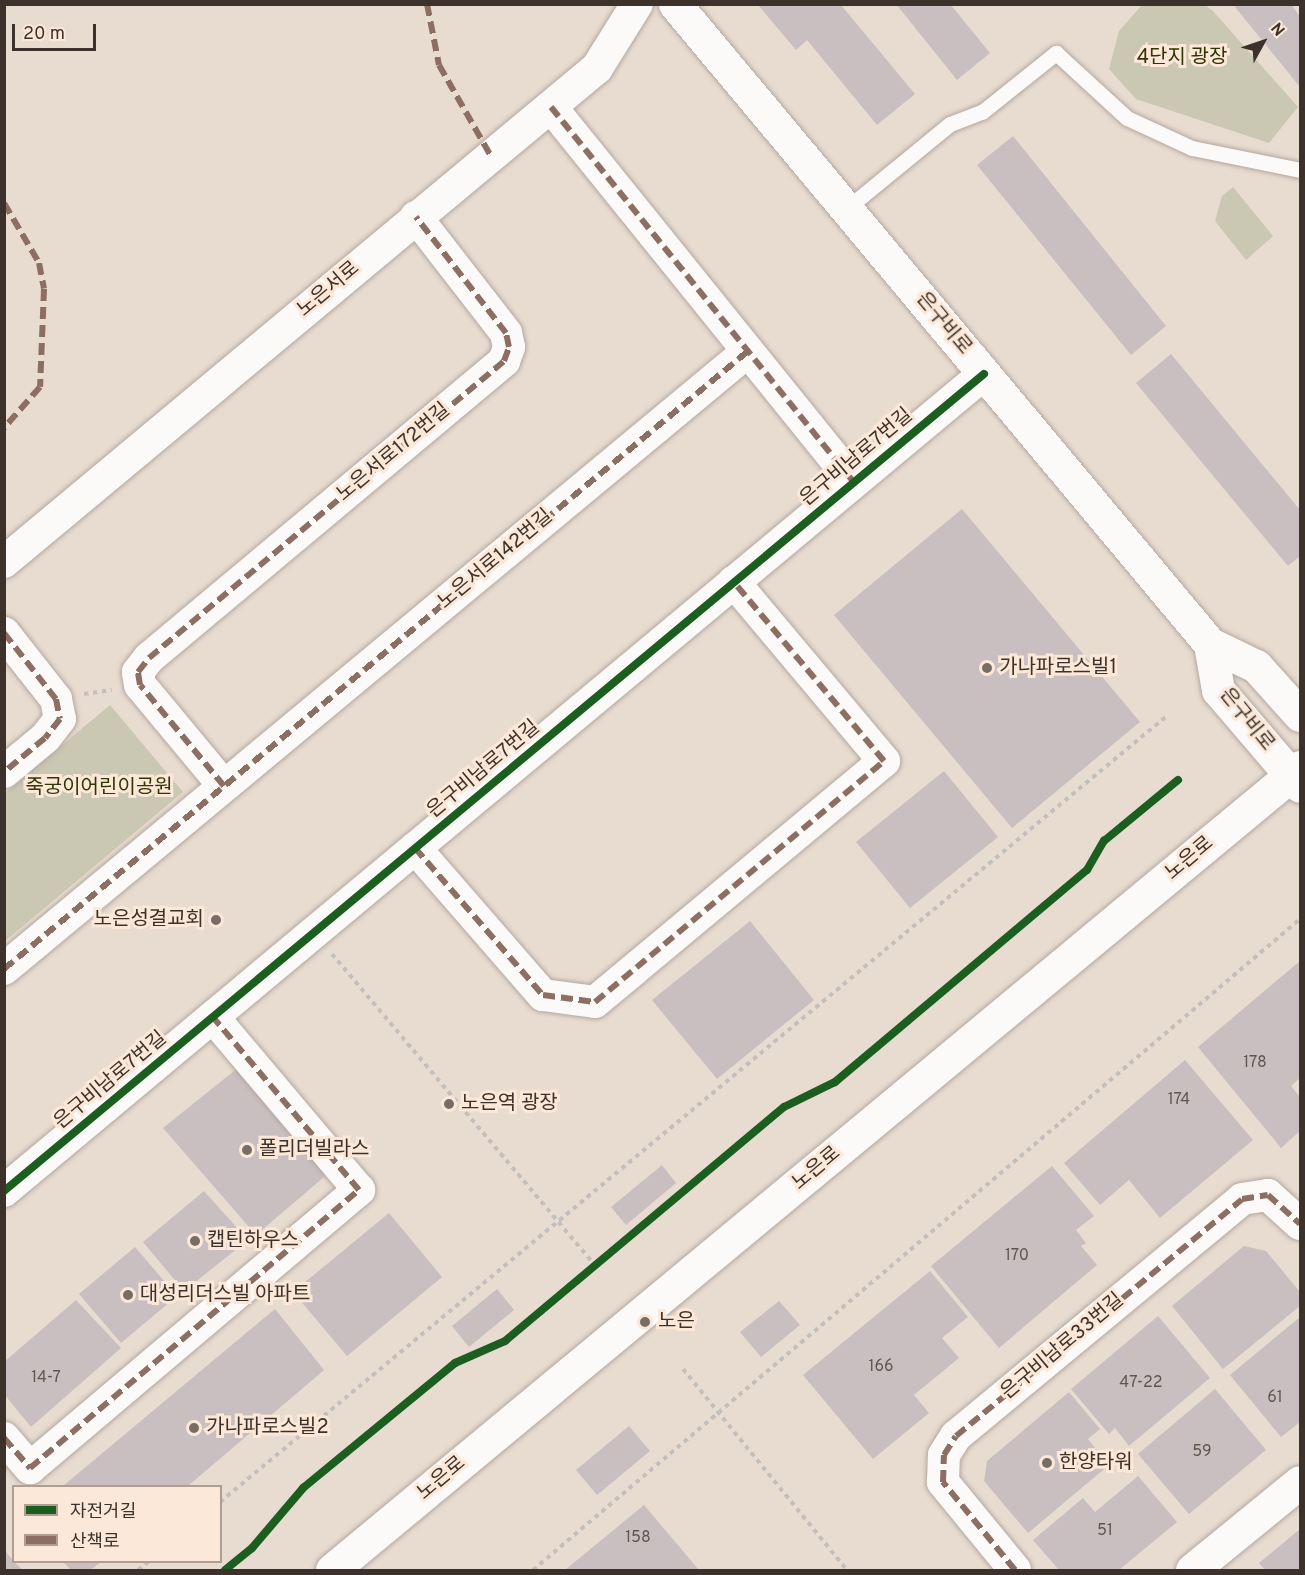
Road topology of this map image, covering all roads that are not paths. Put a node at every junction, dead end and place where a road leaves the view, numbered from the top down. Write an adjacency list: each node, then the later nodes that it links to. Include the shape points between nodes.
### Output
1 (637, 4): 3 (street, 노은서로, via 597,68)
2 (675, 4): 5 (street, 은구비로)
3 (551, 106): 6 (street, 노은서로); 7 (street)
4 (1300, 170): 5 (lane, via 1192,148 1127,118 1056,53 982,112 950,124)
5 (846, 209): 8 (street, 은구비로)
6 (416, 217): 10 (street, 노은서로); 17 (street, 노은서로172번길, via 506,333 509,347 504,361 144,671)
7 (747, 352): 9 (street); 17 (street, 노은서로142번길)
8 (984, 374): 9 (street, 은구비남로7번길); 13 (street, 은구비로)
9 (854, 482): 11 (street, 은구비남로7번길)
10 (4, 562)
11 (734, 582): 18 (street, 은구비남로7번길); 18 (street, via 884,761 857,784 595,1002 543,995)
12 (4, 633): 15 (street, via 58,709 45,738)
13 (1210, 644): 14 (street, 은구비로, via 1256,666); 16 (street, 은구비로, via 1218,690)
14 (1300, 715)
15 (4, 772)
16 (1297, 776): 25 (street, 노은로)
17 (224, 786): 19 (street, 노은서로142번길)
18 (415, 848): 20 (street, 은구비남로7번길)
19 (4, 969)
20 (213, 1017): 21 (street, 은구비남로7번길); 23 (street, via 359,1190 30,1468)
21 (4, 1191)
22 (1300, 1224): 26 (street, 은구비남로33번길, via 1268,1195 1242,1199 956,1436 944,1455 943,1482)
23 (4, 1438)
24 (1300, 1482): 27 (street)
25 (332, 1570)
26 (1015, 1570)
27 (1192, 1570)

